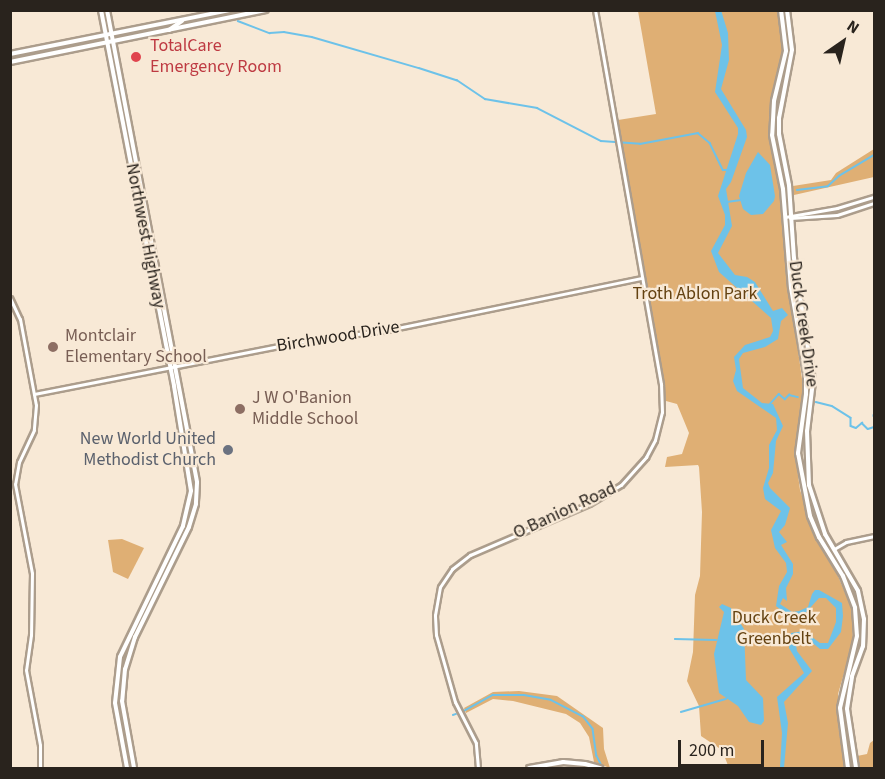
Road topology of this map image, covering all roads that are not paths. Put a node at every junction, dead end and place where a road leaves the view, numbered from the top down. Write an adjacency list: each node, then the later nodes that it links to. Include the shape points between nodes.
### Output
1 (101, 10): 14 (main road, Northwest Highway)
2 (107, 10): 13 (main road, Northwest Highway)
3 (230, 10): 9 (main road)
4 (267, 10): 8 (main road)
5 (595, 10): 27 (street, O Banion Road)
6 (781, 10): 25 (main road, Duck Creek Drive, via 786,51 774,101 772,135)
7 (788, 10): 26 (main road, Duck Creek Drive, via 792,50 779,134)
8 (261, 11): 11 (main road)
9 (185, 19): 10 (main road); 11 (main road)
10 (168, 23): 12 (main road); 13 (main road)
11 (169, 31): 12 (main road)
12 (160, 33): 15 (main road)
13 (112, 34): 14 (main road); 15 (main road, Northwest Highway)
14 (106, 36): 16 (main road, Northwest Highway); 17 (main road)
15 (112, 41): 16 (main road); 21 (main road, Northwest Highway)
16 (106, 43): 19 (main road); 22 (main road, Northwest Highway)
17 (53, 46): 18 (main road); 19 (main road)
18 (11, 54): 20 (main road)
19 (55, 54): 20 (main road)
20 (12, 62)
21 (122, 85): 22 (main road); 29 (main road, Northwest Highway)
22 (116, 87): 30 (main road, Northwest Highway)
23 (874, 197): 26 (street)
24 (874, 203): 26 (street, via 837,215)
25 (785, 217): 26 (street); 34 (main road, Duck Creek Drive, via 791,288 806,373 798,453 810,516)
26 (792, 217): 33 (main road, Duck Creek Drive, via 794,258 813,381 806,452 809,485)
27 (642, 278): 29 (street, Birchwood Drive, via 374,333 315,339); 40 (street, O Banion Road, via 662,408 657,433 646,457 621,485 589,504 470,555 448,574 439,590 436,634 454,702 476,743)
28 (10, 298): 31 (street, via 20,318)
29 (176, 366): 30 (street, Birchwood Drive); 39 (main road, Northwest Highway, via 196,476 196,504 127,661 122,701)
30 (170, 368): 31 (street, Birchwood Drive); 38 (main road, Northwest Highway, via 191,491 183,526 125,642 117,670 116,713)
31 (34, 394): 37 (street, via 34,430 19,462 15,484 32,573 32,635 26,670 40,745)
32 (874, 536): 33 (street)
33 (833, 549): 34 (street); 35 (main road, Duck Creek Drive)
34 (828, 551): 36 (main road, Duck Creek Drive)
35 (856, 585): 36 (main road); 44 (main road, Duck Creek Drive, via 864,636 847,709)
36 (848, 589): 43 (main road, Duck Creek Drive, via 855,608 857,636 840,708)
37 (40, 768)
38 (127, 768)
39 (134, 768)
40 (478, 768)
41 (529, 768): 42 (main road, via 563,762)
42 (600, 768)
43 (848, 768)
44 (856, 768)

